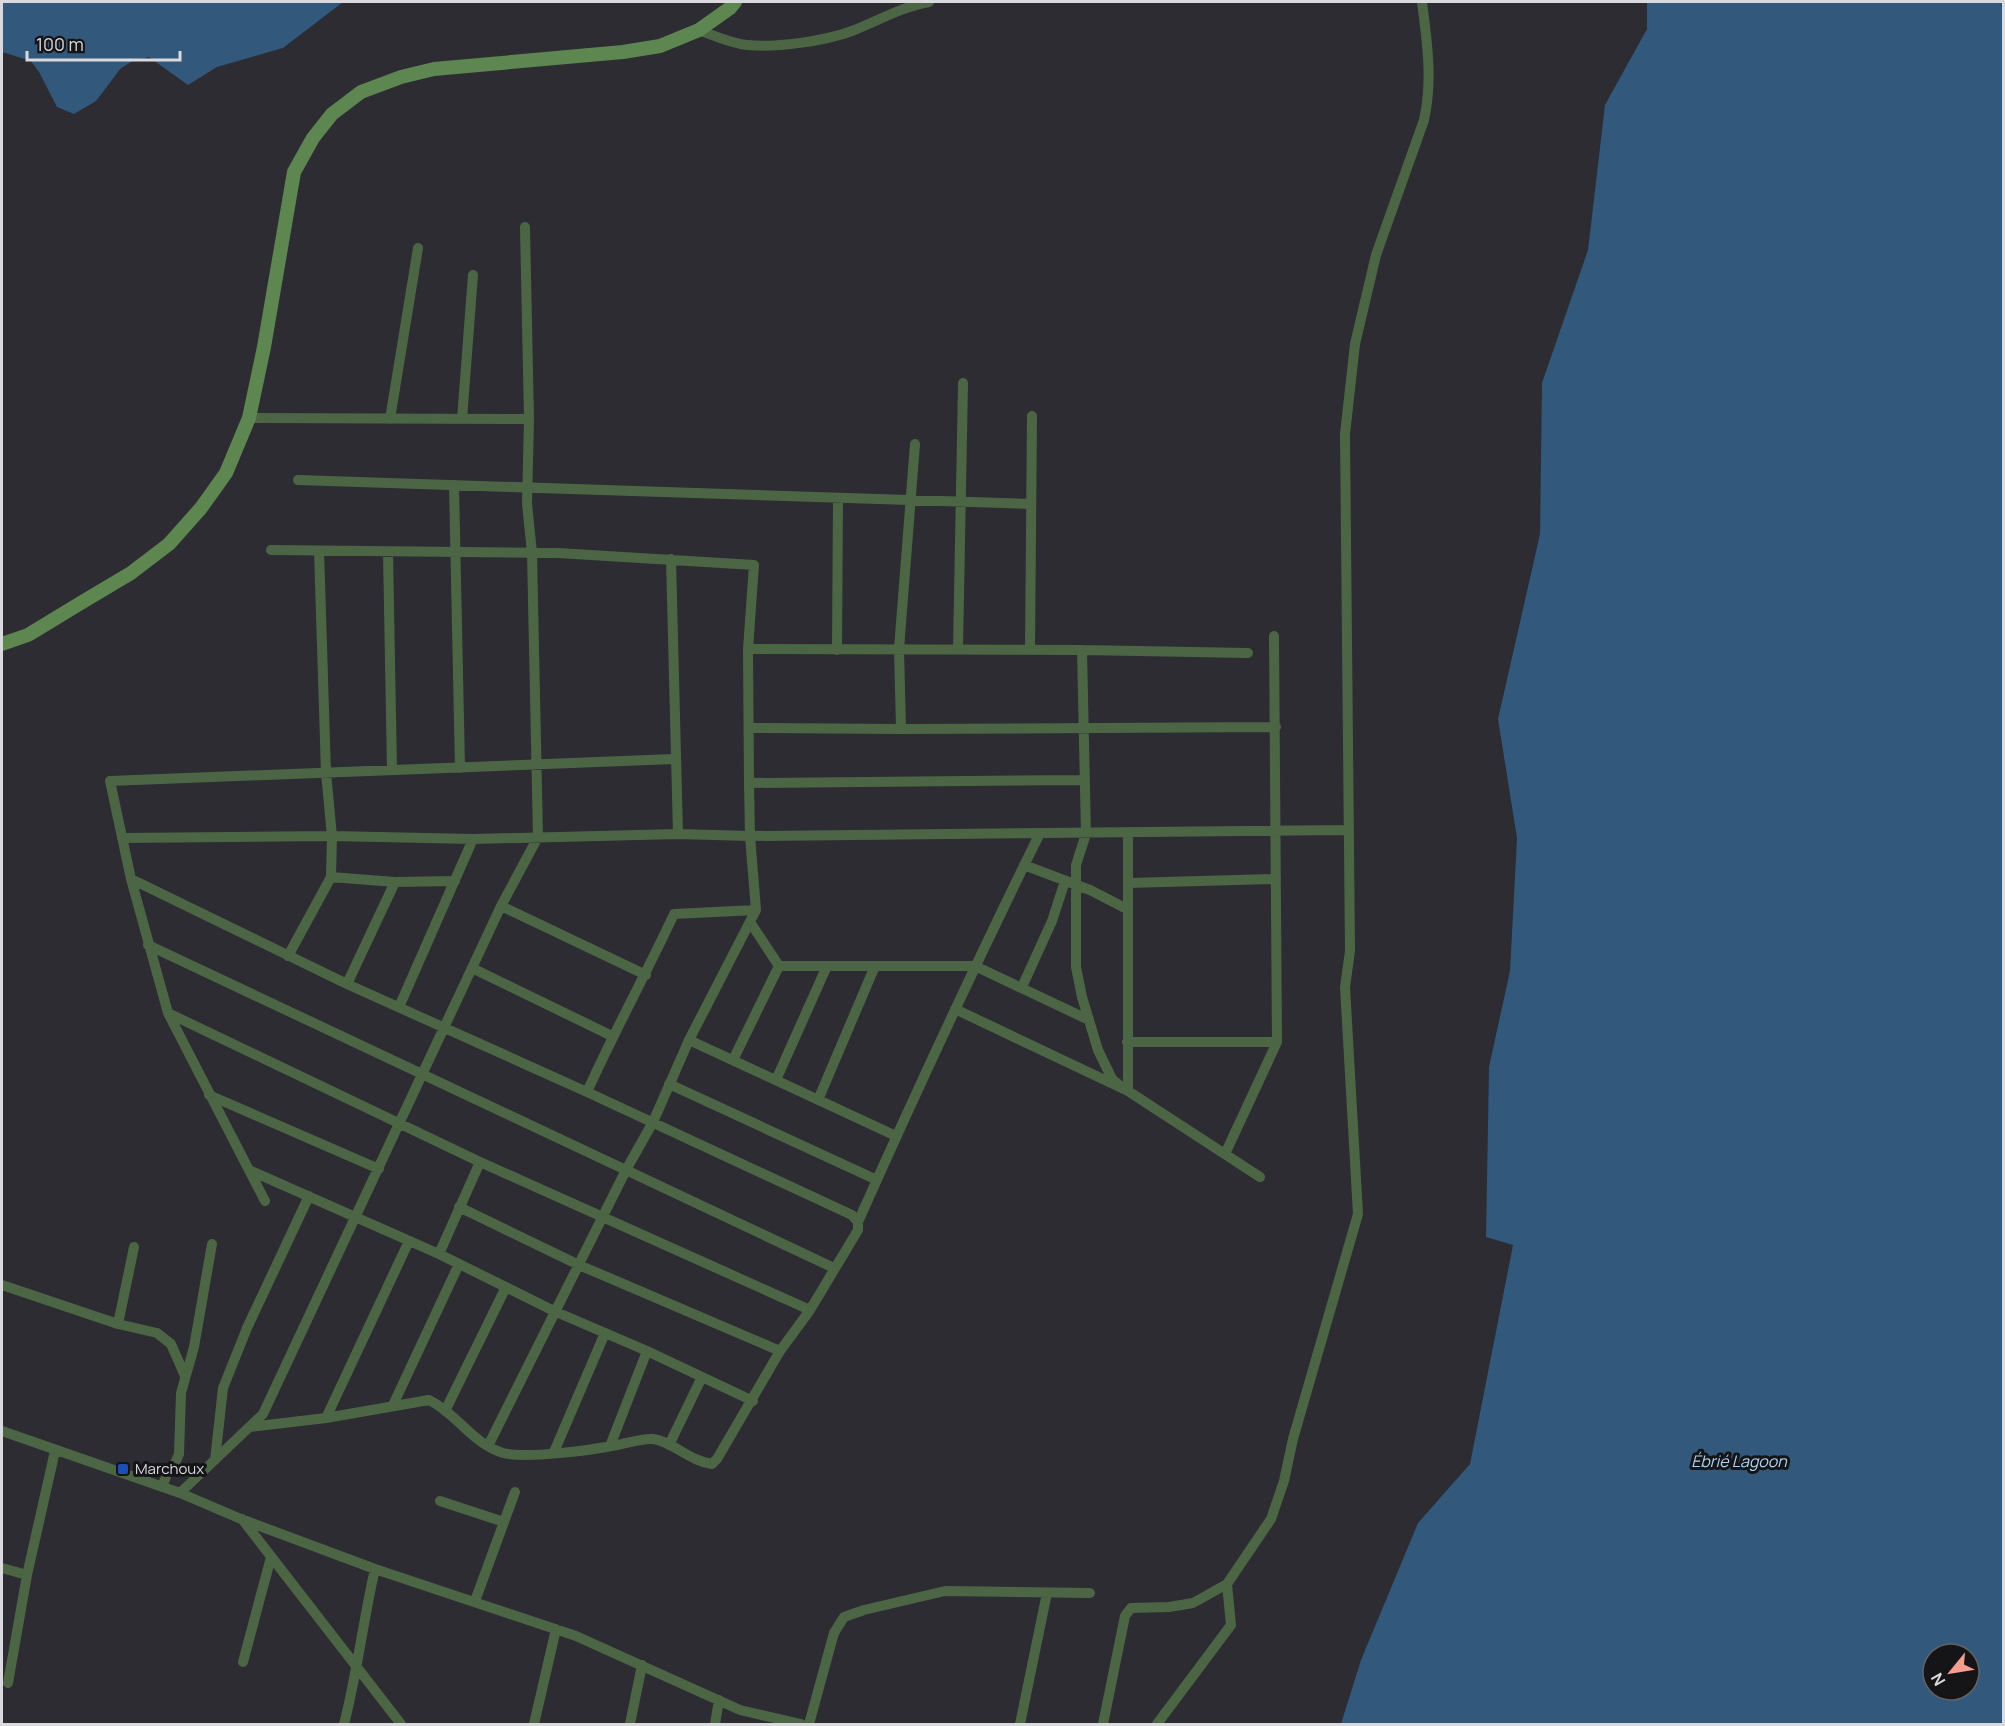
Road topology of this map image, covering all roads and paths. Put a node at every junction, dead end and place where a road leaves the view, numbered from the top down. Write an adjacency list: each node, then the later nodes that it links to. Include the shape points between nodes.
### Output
1 (735, 2): 4 (street)
2 (929, 2): 4 (street, via 902,8 853,31 805,43 749,45)
3 (1422, 2): 48 (street, via 1429,97 1376,255 1355,344 1345,434)
4 (699, 30): 10 (street, via 660,46 623,52 434,69 361,92 332,114 294,172)
5 (525, 227): 13 (street)
6 (418, 248): 11 (street)
7 (473, 275): 12 (street)
8 (963, 384): 20 (street)
9 (1032, 416): 21 (street)
10 (249, 418): 11 (street); 29 (street, via 226,472 169,544 131,573 28,635)
11 (390, 419): 12 (street)
12 (462, 419): 13 (street)
13 (530, 419): 17 (street)
14 (915, 444): 19 (street)
15 (298, 480): 16 (street)
16 (454, 485): 17 (street); 25 (street)
17 (527, 488): 18 (street); 26 (street)
18 (838, 498): 19 (street); 32 (street)
19 (910, 500): 20 (street); 30 (street)
20 (960, 501): 21 (street); 33 (street)
21 (1031, 504): 34 (street)
22 (270, 550): 23 (street)
23 (320, 551): 24 (street); 45 (street)
24 (388, 552): 25 (street); 44 (street)
25 (456, 553): 26 (street); 43 (street)
26 (532, 553): 27 (street); 42 (street)
27 (671, 559): 31 (street, via 754,565); 41 (street)
28 (1274, 636): 37 (street)
29 (2, 644)
30 (899, 649): 32 (street); 33 (street); 39 (street)
31 (748, 650): 32 (street); 38 (street)
32 (837, 650)
33 (958, 650): 34 (street)
34 (1030, 650): 35 (street)
35 (1082, 650): 36 (street); 40 (street)
36 (1248, 653)
37 (1276, 727): 40 (street); 49 (street)
38 (748, 728): 39 (street); 47 (street)
39 (901, 729): 40 (street)
40 (1084, 729): 46 (street)
41 (674, 759): 42 (street); 50 (street)
42 (536, 765): 43 (street); 56 (street)
43 (460, 768): 44 (street)
44 (392, 770): 45 (street)
45 (326, 773): 54 (street); 57 (street, via 110,781)
46 (1084, 780): 47 (street); 51 (street)
47 (749, 783): 55 (street)
48 (1349, 830): 49 (street); 153 (street, via 1350,951 1345,987 1358,1214 1271,1519)
49 (1276, 831): 52 (street); 62 (street)
50 (678, 834): 55 (street); 56 (street)
51 (1086, 834): 52 (street); 53 (street); 65 (street)
52 (1128, 834): 66 (street)
53 (1039, 835): 55 (street); 59 (street)
54 (332, 836): 57 (street); 58 (street); 60 (street)
55 (750, 836): 69 (street)
56 (538, 837): 58 (street); 67 (street)
57 (122, 838): 61 (street)
58 (473, 840): 63 (street)
59 (1024, 865): 65 (street); 76 (street)
60 (331, 877): 64 (street); 72 (street)
61 (131, 879): 71 (street); 72 (street)
62 (1276, 879): 66 (street); 89 (street)
63 (455, 881): 64 (street); 81 (street)
64 (395, 882): 79 (street)
65 (1070, 883): 68 (street); 80 (street); 84 (street, via 1076,967)
66 (1128, 883): 68 (street)
67 (501, 906): 77 (street); 78 (street)
68 (1127, 909): 88 (street)
69 (756, 910): 70 (street); 78 (street, via 674,914)
70 (750, 922): 73 (street); 87 (street)
71 (148, 945): 83 (street); 91 (street)
72 (288, 956): 79 (street)
73 (779, 966): 74 (street); 90 (street)
74 (827, 966): 75 (street); 92 (street)
75 (875, 966): 76 (street); 97 (street)
76 (975, 966): 80 (street); 82 (street)
77 (472, 968): 85 (street); 86 (street)
78 (646, 975): 86 (street)
79 (347, 984): 81 (street)
80 (1022, 987): 84 (street)
81 (399, 1007): 85 (street)
82 (955, 1009): 94 (street); 100 (street)
83 (168, 1013): 96 (street); 99 (street)
84 (1089, 1020): 94 (street, via 1112,1079)
85 (444, 1027): 91 (street); 95 (street)
86 (612, 1036): 95 (street)
87 (689, 1040): 90 (street); 93 (street)
88 (1127, 1042): 89 (street); 94 (street)
89 (1278, 1042): 101 (street)
90 (732, 1060): 92 (street)
91 (422, 1075): 99 (street); 105 (street)
92 (776, 1080): 97 (street)
93 (669, 1084): 98 (street); 107 (street)
94 (1125, 1089): 101 (street)
95 (587, 1092): 98 (street)
96 (209, 1095): 103 (street); 104 (street)
97 (818, 1100): 100 (street)
98 (653, 1122): 105 (street); 113 (street, via 852,1215)
99 (400, 1123): 102 (street); 103 (street)
100 (896, 1136): 107 (street)
101 (1225, 1154): 106 (street)
102 (480, 1162): 110 (street); 112 (street)
103 (379, 1169): 111 (street)
104 (249, 1170): 108 (street); 109 (street)
105 (626, 1170): 112 (street); 120 (street)
106 (1260, 1177)
107 (877, 1180): 113 (street)
108 (309, 1196): 111 (street); 142 (street, via 223,1388)
109 (264, 1201)
110 (459, 1207): 117 (street); 119 (street)
111 (356, 1216): 114 (street); 135 (street, via 263,1414)
112 (602, 1218): 119 (street); 123 (street)
113 (858, 1222): 120 (street, via 858,1230)
114 (409, 1241): 117 (street); 134 (street)
115 (212, 1244): 129 (street, via 194,1347)
116 (134, 1247): 125 (street)
117 (439, 1254): 118 (street)
118 (459, 1264): 122 (street); 132 (street)
119 (579, 1265): 124 (street); 128 (street)
120 (834, 1268): 123 (street)
121 (2, 1285): 125 (street)
122 (506, 1287): 124 (street); 133 (street)
123 (810, 1310): 128 (street)
124 (554, 1311): 126 (street); 138 (street)
125 (118, 1324): 129 (street, via 157,1333 171,1344)
126 (605, 1333): 127 (street); 141 (street)
127 (647, 1351): 130 (street); 139 (street)
128 (780, 1351): 131 (street)
129 (185, 1376): 143 (street, via 179,1454)
130 (702, 1377): 131 (street); 137 (street)
131 (753, 1401): 137 (street, via 712,1464 701,1463)
132 (393, 1405): 133 (street, via 429,1400); 134 (street)
133 (445, 1411): 138 (street)
134 (326, 1418): 135 (street)
135 (250, 1427): 142 (street)
136 (2, 1431): 140 (street)
137 (669, 1445): 139 (street, via 653,1439)
138 (488, 1446): 141 (street, via 504,1453)
139 (610, 1446): 141 (street)
140 (55, 1451): 143 (street); 152 (street)
141 (554, 1452)
142 (215, 1460): 145 (street)
143 (162, 1487): 145 (street)
144 (515, 1492): 148 (street)
145 (180, 1493): 147 (street)
146 (440, 1501): 148 (street)
147 (242, 1519): 149 (street); 151 (street)
148 (504, 1522): 156 (street)
149 (272, 1557): 158 (street); 160 (street)
150 (2, 1568): 152 (street)
151 (375, 1569): 156 (street); 160 (street)
152 (27, 1575): 161 (street)
153 (1227, 1584): 171 (street, via 1192,1603 1131,1608 1125,1616); 172 (street, via 1231,1625)
154 (1047, 1593): 155 (street); 169 (street, via 945,1591 844,1617 834,1633); 170 (street)
155 (1090, 1593)
156 (475, 1601): 157 (street)
157 (556, 1629): 159 (street); 165 (street)
158 (243, 1662)
159 (642, 1665): 162 (street); 166 (street)
160 (355, 1666): 163 (street); 164 (street)
161 (8, 1683)
162 (719, 1700): 167 (street); 168 (street, via 740,1710)
163 (344, 1725)
164 (401, 1725)
165 (534, 1725)
166 (630, 1725)
167 (715, 1725)
168 (801, 1725)
169 (809, 1725)
170 (1020, 1725)
171 (1103, 1725)
172 (1157, 1725)

